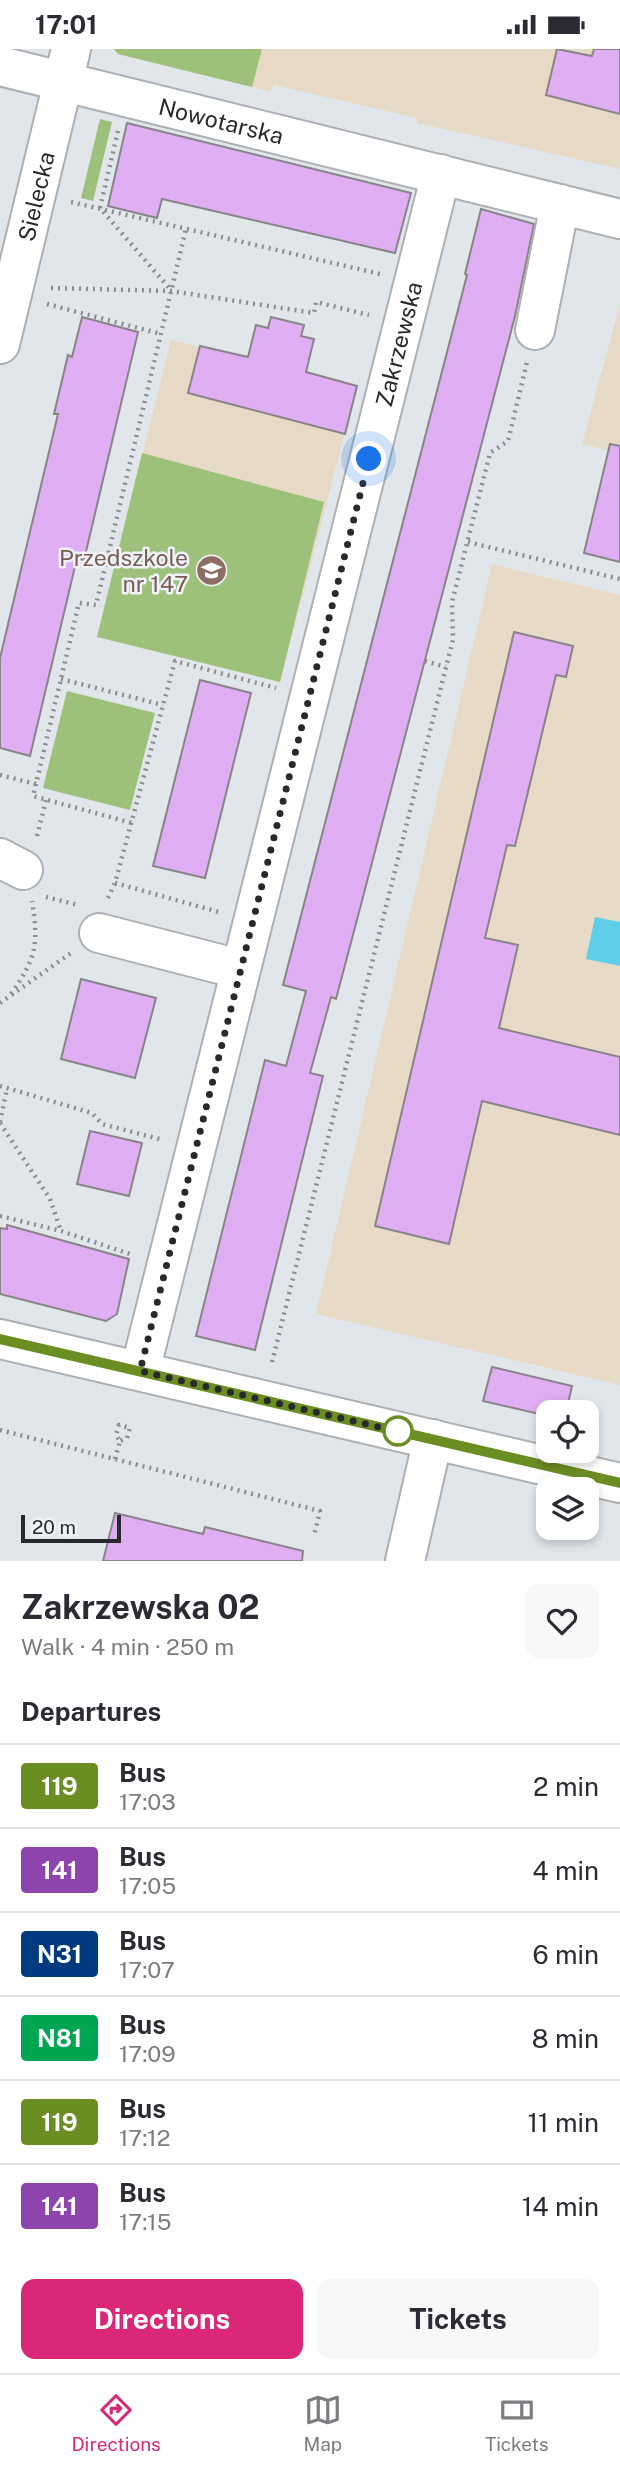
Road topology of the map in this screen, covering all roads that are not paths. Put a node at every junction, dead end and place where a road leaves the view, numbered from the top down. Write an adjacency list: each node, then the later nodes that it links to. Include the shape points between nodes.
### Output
1 (67, 65): 2 (street, Nowotarska); 3 (street, Nowotarska); 7 (street, Sielecka)
2 (0, 66)
3 (441, 174): 4 (street, Nowotarska); 9 (street, Zakrzewska)
4 (560, 204): 5 (street, Nowotarska); 6 (street)
5 (620, 219)
6 (535, 330)
7 (0, 344)
8 (103, 916): 9 (street)
9 (227, 966): 11 (street, Zakrzewska)
10 (0, 1339): 11 (street)
11 (140, 1371): 12 (street)
12 (433, 1439): 13 (street); 14 (street)
13 (620, 1483)
14 (405, 1561)

